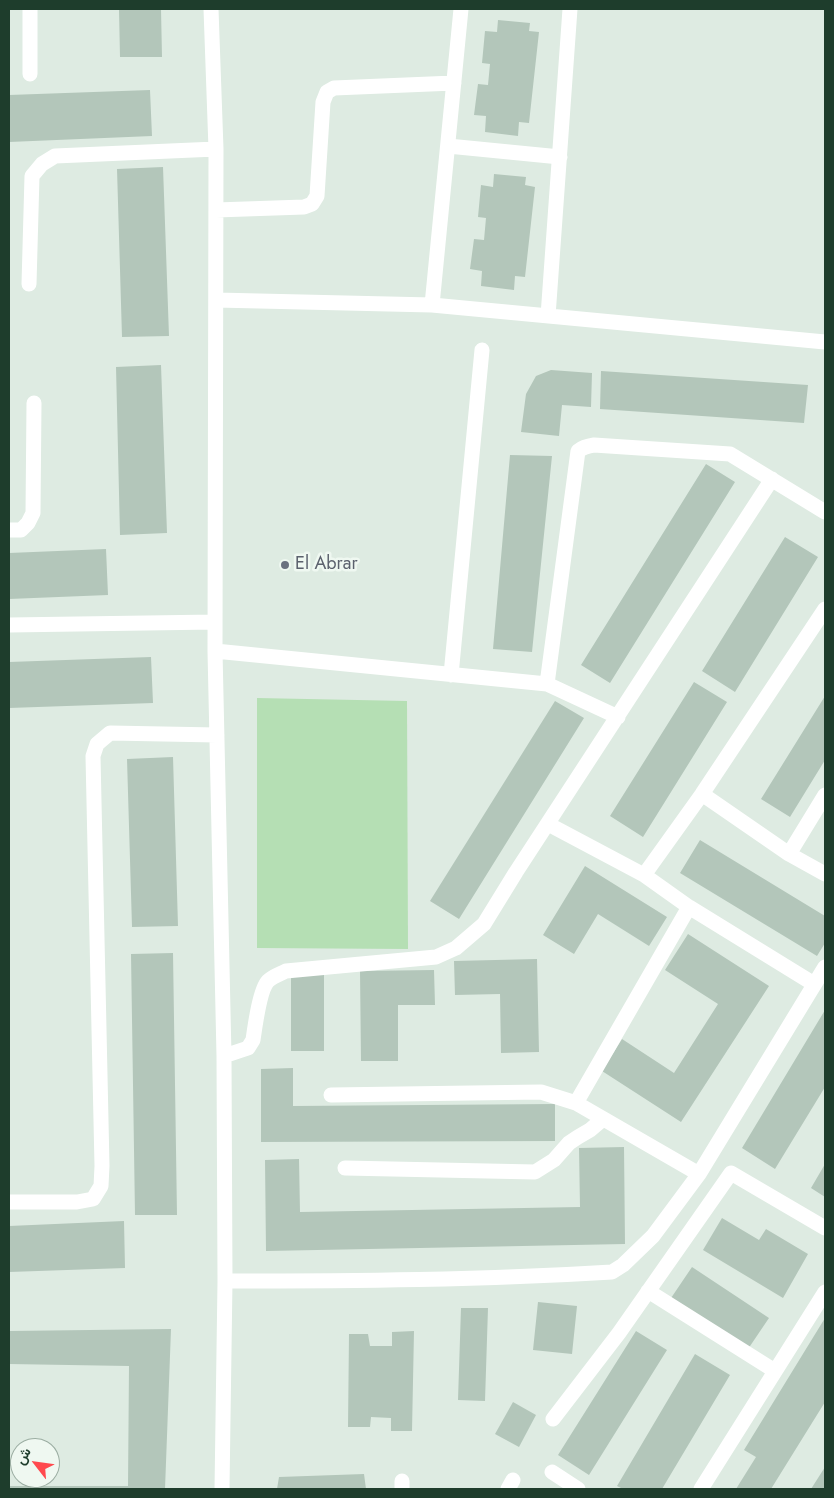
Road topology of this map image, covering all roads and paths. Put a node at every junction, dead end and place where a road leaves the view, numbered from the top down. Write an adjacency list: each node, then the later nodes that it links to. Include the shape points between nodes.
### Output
1 (30, 9): 5 (street)
2 (211, 9): 8 (street)
3 (462, 9): 6 (street)
4 (570, 9): 9 (street)
5 (30, 74)
6 (454, 83): 7 (street); 10 (street, via 334,88 327,92 323,102 317,196 312,204)
7 (448, 146): 9 (street); 13 (street)
8 (216, 150): 10 (street); 11 (street, via 55,156 42,164 32,176)
9 (560, 157): 14 (street)
10 (216, 210): 12 (street)
11 (29, 284)
12 (216, 300): 13 (street); 22 (street)
13 (432, 305): 14 (street)
14 (548, 316): 15 (street)
15 (825, 342)
16 (482, 350): 25 (street)
17 (34, 403): 20 (street, via 33,513 21,530)
18 (772, 479): 19 (street); 26 (street, via 730,454 594,445 578,451); 27 (street)
19 (825, 512)
20 (9, 530)
21 (825, 609): 29 (street)
22 (215, 622): 23 (street); 24 (street)
23 (9, 625)
24 (215, 651): 25 (street); 28 (street)
25 (451, 675): 26 (street)
26 (547, 684): 27 (street)
27 (618, 717): 31 (street)
28 (217, 736): 38 (street); 44 (street, via 110,733 97,744 93,756 101,1186 92,1199 77,1202)
29 (702, 794): 32 (street); 34 (street)
30 (825, 795): 32 (street)
31 (548, 824): 34 (street); 38 (street, via 484,924 456,948 436,957 281,973 267,982 263,990 253,1040 248,1048)
32 (789, 854): 33 (street)
33 (825, 874)
34 (644, 875): 35 (street)
35 (689, 907): 37 (street); 40 (street)
36 (825, 967): 37 (street)
37 (814, 984): 43 (street)
38 (224, 1056): 46 (street)
39 (331, 1095): 40 (street, via 541,1092)
40 (576, 1103): 41 (street)
41 (603, 1119): 42 (street, via 535,1172); 43 (street)
42 (345, 1168)
43 (699, 1174): 46 (street, via 653,1236 612,1272 511,1278)
44 (9, 1202)
45 (825, 1228): 47 (street, via 731,1173)
46 (225, 1281): 52 (street)
47 (648, 1291): 49 (street); 50 (street)
48 (825, 1292): 49 (street)
49 (775, 1371): 54 (street)
50 (553, 1420)
51 (552, 1472): 53 (street)
52 (222, 1489)
53 (578, 1489)
54 (701, 1489)

